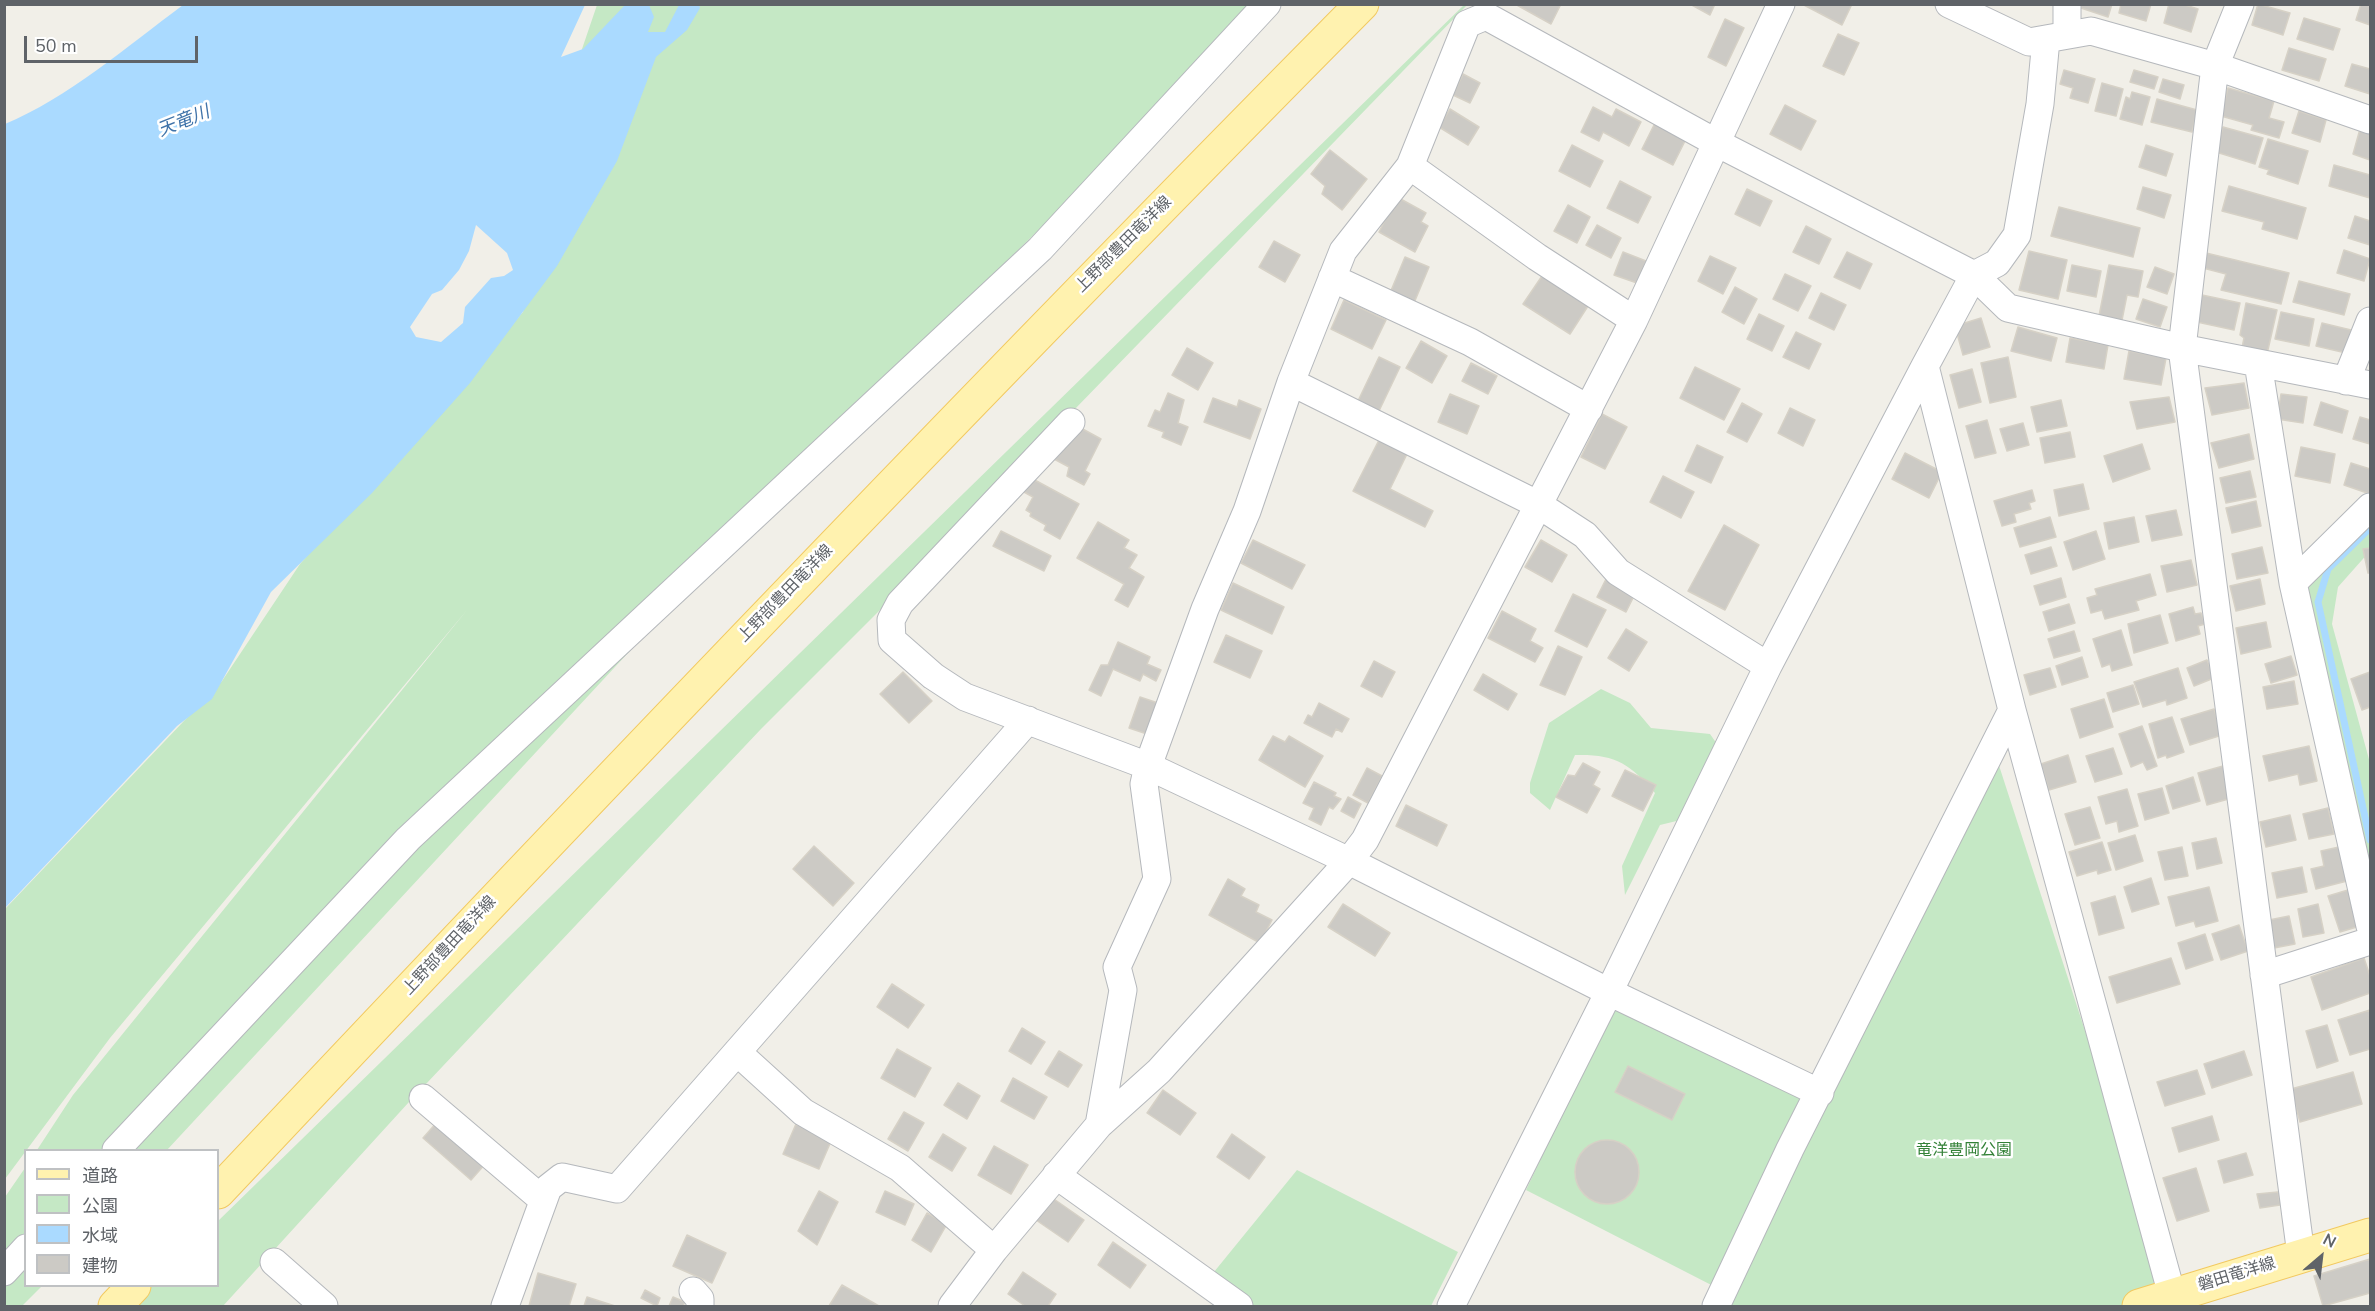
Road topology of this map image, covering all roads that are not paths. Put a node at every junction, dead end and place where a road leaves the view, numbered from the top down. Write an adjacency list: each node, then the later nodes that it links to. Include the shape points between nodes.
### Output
1 (1267, 4): 39 (street, via 1040,249 408,839)
2 (1362, 4): 41 (main road, 上野部豊田竜洋線, via 1039,331 558,831)
3 (1781, 4): 10 (street)
4 (1949, 4): 7 (street, via 2029,42)
5 (2067, 4): 7 (street)
6 (2240, 4): 8 (street)
7 (2056, 37): 8 (street, via 2091,31); 12 (street, via 2040,104 2018,235 1997,263)
8 (2215, 66): 9 (street); 16 (street)
9 (2370, 120)
10 (1715, 142): 11 (street, via 1486,16 1467,24); 12 (street); 14 (street)
11 (1410, 166): 13 (street, via 1343,251); 14 (street, via 1537,257)
12 (1974, 275): 16 (street, via 2008,308); 18 (street)
13 (1332, 278): 19 (street); 21 (street, via 1470,342)
14 (1635, 320): 21 (street)
15 (2370, 321): 20 (street)
16 (2182, 348): 17 (street); 33 (street)
17 (2258, 363): 20 (street); 25 (street)
18 (1925, 366): 26 (street); 27 (street)
19 (1291, 382): 23 (street); 29 (street, via 1247,511 1205,609)
20 (2358, 383)
21 (1589, 409): 23 (street)
22 (1071, 422): 28 (street, via 900,603 891,620 892,640 933,676 966,697)
23 (1539, 505): 26 (street, via 1585,535 1618,572); 30 (street, via 1365,840)
24 (2370, 507): 25 (street)
25 (2293, 583): 31 (street)
26 (1768, 666): 34 (street)
27 (2012, 710): 36 (street); 50 (street)
28 (1028, 720): 29 (street); 35 (street)
29 (1148, 766): 30 (street); 38 (street, via 1143,784 1156,879 1117,967 1123,990)
30 (1349, 861): 34 (street); 38 (street, via 1159,1071)
31 (2370, 926)
32 (2370, 941): 33 (street)
33 (2264, 975): 46 (street)
34 (1609, 992): 36 (street); 56 (street)
35 (737, 1052): 42 (street, via 617,1188 562,1177 548,1188); 45 (street, via 803,1112 900,1168)
36 (1820, 1093): 57 (street)
37 (423, 1098): 42 (street)
38 (1099, 1125): 40 (street)
39 (117, 1149)
40 (1056, 1175): 45 (street); 55 (street)
41 (219, 1191)
42 (543, 1200): 53 (street)
43 (2370, 1234): 46 (main road, 磐田竜洋線)
44 (24, 1250): 48 (street)
45 (994, 1250): 54 (street)
46 (2301, 1255): 50 (main road, 磐田竜洋線)
47 (274, 1262): 52 (street)
48 (4, 1272)
49 (133, 1287): 51 (main road)
50 (2173, 1301): 58 (main road, 磐田竜洋線)
51 (115, 1306)
52 (324, 1306)
53 (505, 1306)
54 (952, 1306)
55 (1239, 1306)
56 (1451, 1306)
57 (1716, 1306)
58 (2139, 1306)

